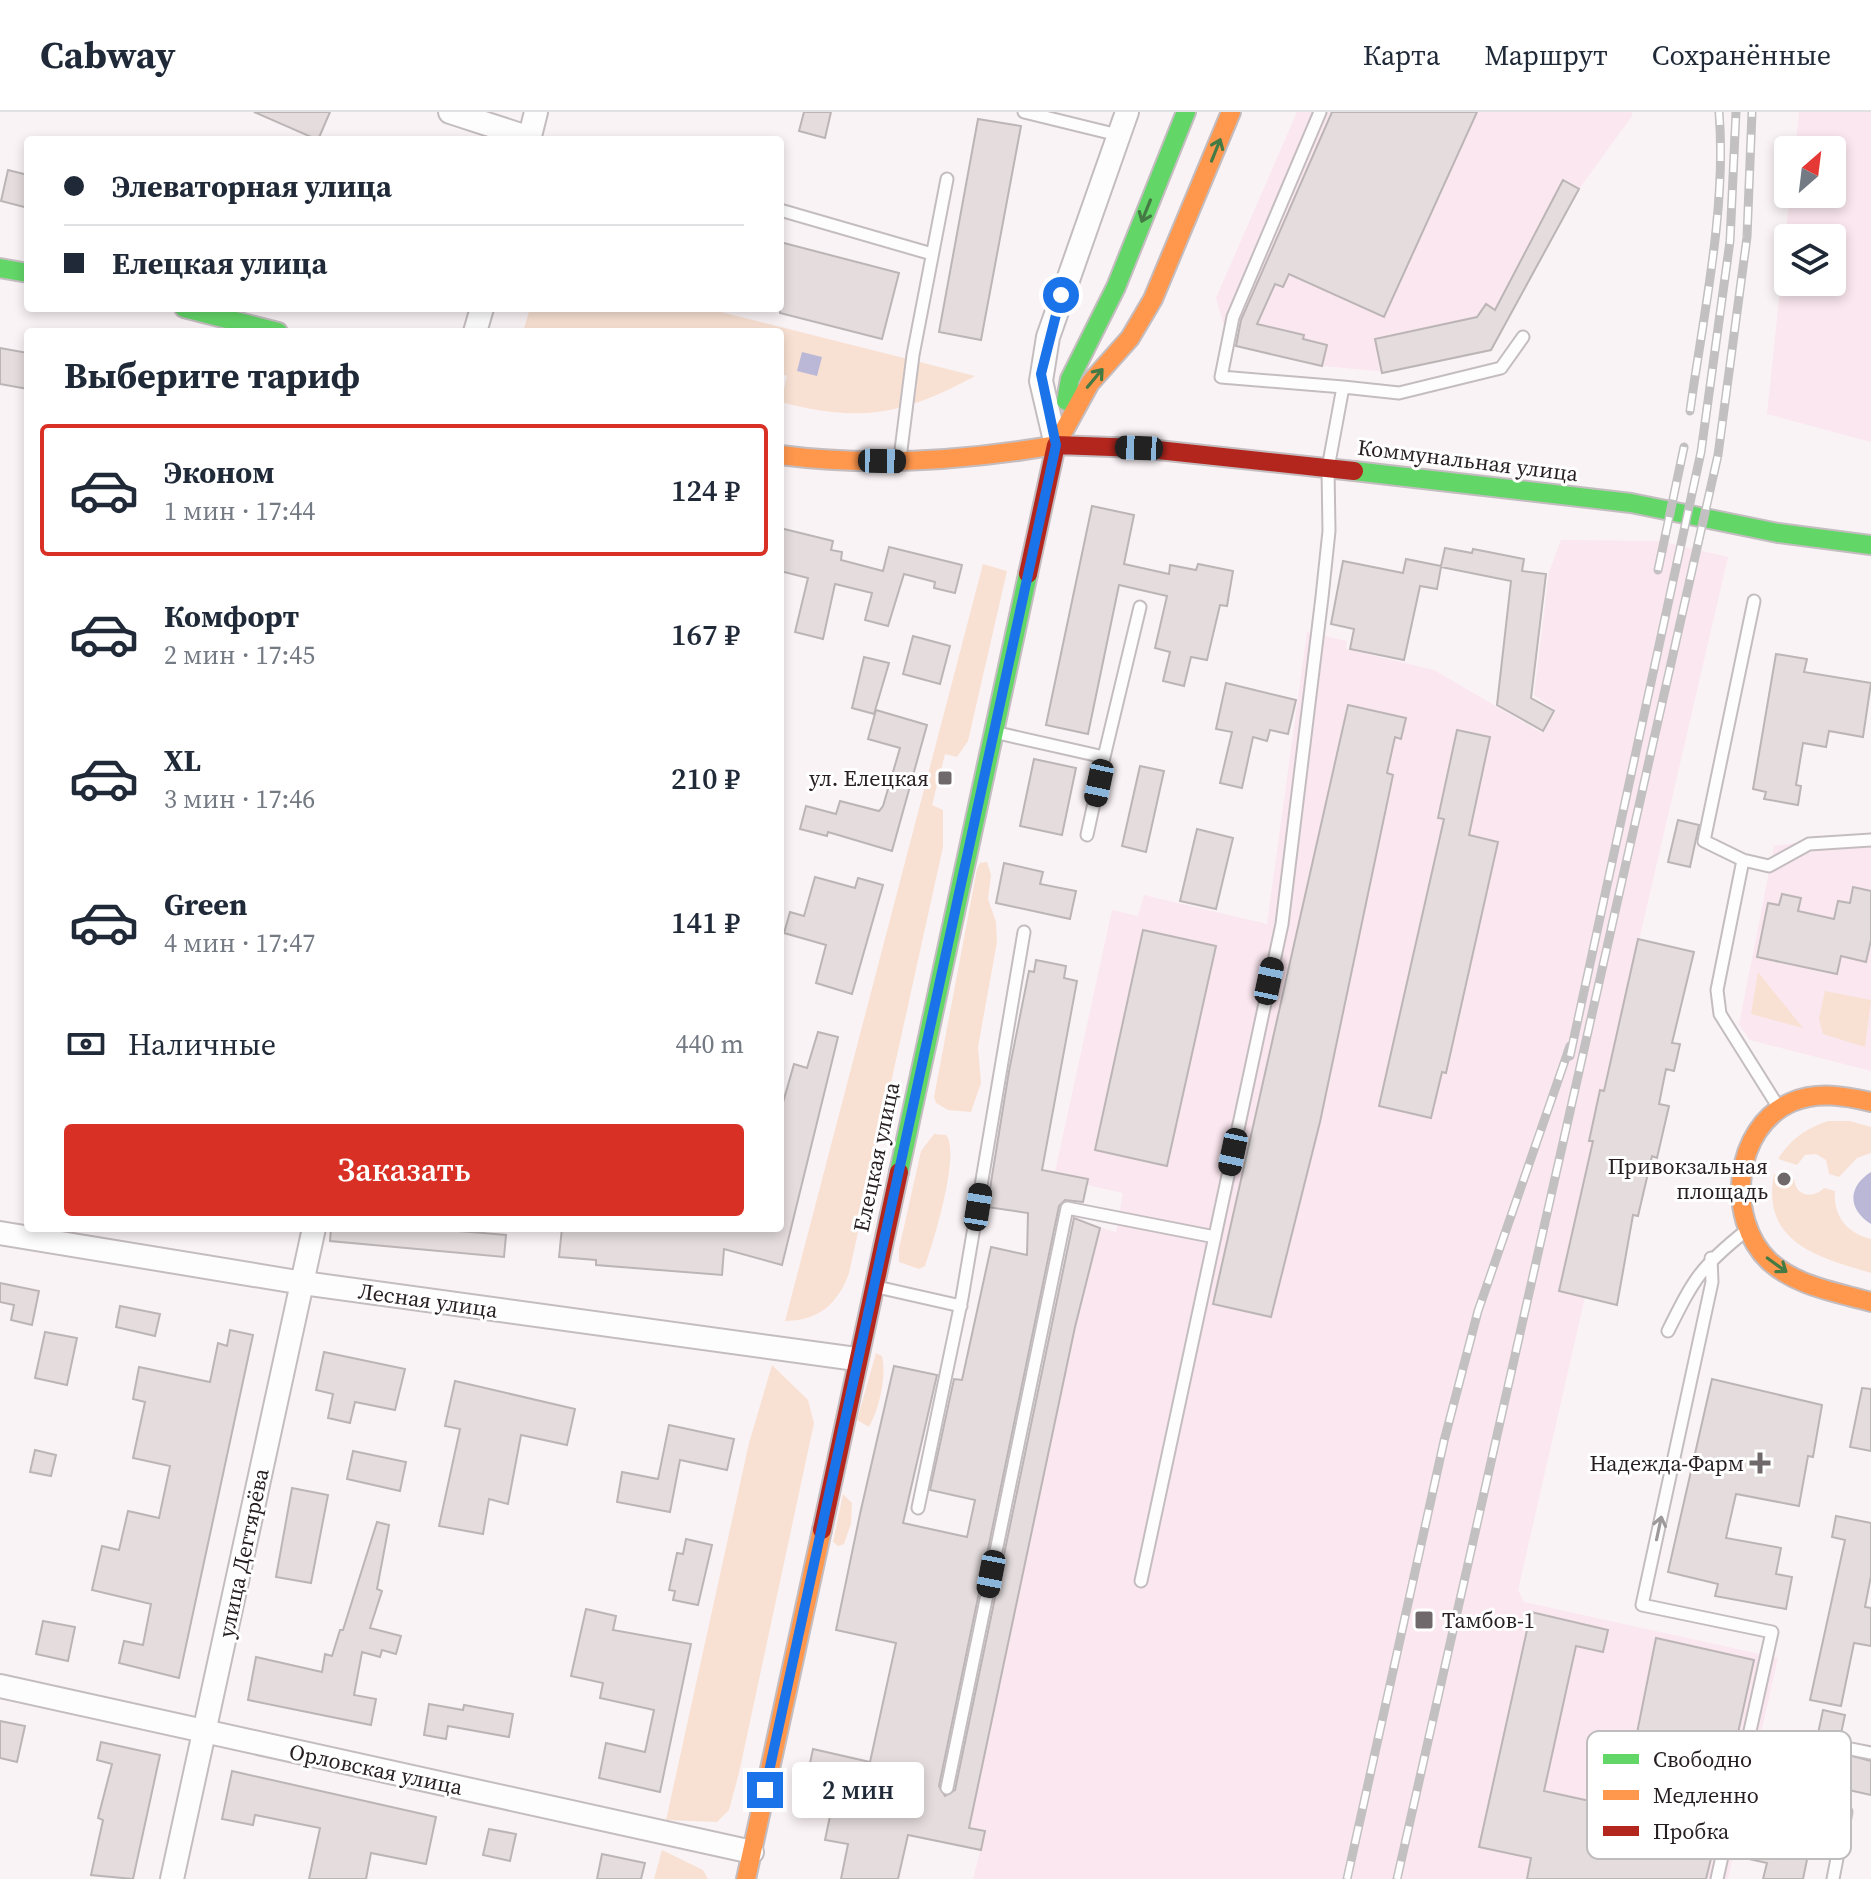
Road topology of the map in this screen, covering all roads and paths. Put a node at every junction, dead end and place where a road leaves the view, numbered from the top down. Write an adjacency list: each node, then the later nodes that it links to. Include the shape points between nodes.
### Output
1 (450, 112): 9 (street)
2 (536, 112): 10 (street)
3 (1024, 112): 8 (lane)
4 (1127, 112): 8 (street)
5 (1186, 112): 20 (main road, Елецкая улица, one-way to 20, via 1116,287 1070,379)
6 (1231, 112): 20 (main road, one-way to 6, via 1090,383 1130,338 1153,299)
7 (1320, 112): 19 (lane, via 1233,317 1221,377)
8 (1118, 135): 20 (street, via 1046,347 1041,381)
9 (523, 136)
10 (532, 136)
11 (947, 179): 13 (lane)
12 (784, 211): 13 (lane)
13 (932, 254): 22 (lane)
14 (0, 268): 15 (main road)
15 (24, 272)
16 (200, 312): 17 (main road)
17 (262, 328)
18 (1523, 337): 19 (lane, via 1501,368 1399,393)
19 (1343, 387): 23 (lane)
20 (1056, 445): 22 (main road, Коммунальная улица); 23 (main road, Коммунальная улица, via 1139,448); 27 (main road, Елецкая улица)
21 (784, 456): 22 (main road, Коммунальная улица)
22 (900, 462)
23 (1328, 468): 24 (main road, Коммунальная улица, via 1631,503 1778,533); 38 (lane, via 1329,531 1282,924)
24 (1871, 545)
25 (1754, 601): 31 (lane, via 1704,841)
26 (1140, 607): 28 (lane)
27 (994, 732): 28 (lane); 41 (main road, Елецкая улица)
28 (1104, 757): 29 (lane)
29 (1087, 835)
30 (1871, 840): 31 (lane, via 1809,844 1769,866)
31 (1743, 860): 34 (lane, via 1717,990 1720,1014)
32 (1024, 932): 43 (lane)
33 (1871, 1102): 34 (main road, via 1834,1094 1791,1102)
34 (1781, 1110): 35 (main road, via 1762,1126 1746,1159 1739,1196)
35 (1749, 1229): 39 (lane); 42 (main road, one-way to 42, via 1767,1260 1802,1282)
36 (313, 1232): 40 (street, улица Дегтярёва)
37 (0, 1233): 40 (street, Лесная улица)
38 (1215, 1237): 47 (lane); 53 (lane, via 1067,1208)
39 (1711, 1258): 44 (lane, via 1695,1276); 50 (lane, one-way to 39, via 1772,1632 1642,1605 1712,1282)
40 (303, 1283): 45 (street, Лесная улица); 49 (street, улица Дегтярёва)
41 (872, 1286): 43 (lane); 45 (main road, Елецкая улица)
42 (1871, 1302)
43 (961, 1306): 46 (lane)
44 (1668, 1331)
45 (856, 1359): 54 (main road, Елецкая улица)
46 (918, 1508)
47 (1141, 1581)
48 (0, 1686): 49 (street, Орловская улица)
49 (205, 1731): 54 (street, Орловская улица); 57 (street, улица Дегтярёва)
50 (1750, 1731)
51 (1851, 1749): 52 (lane)
52 (1871, 1753)
53 (947, 1788)
54 (752, 1852): 58 (main road, Елецкая улица)
55 (1721, 1859): 59 (lane, one-way to 55)
56 (1837, 1859): 60 (lane)
57 (172, 1879)
58 (746, 1879)
59 (1717, 1879)
60 (1833, 1879)

